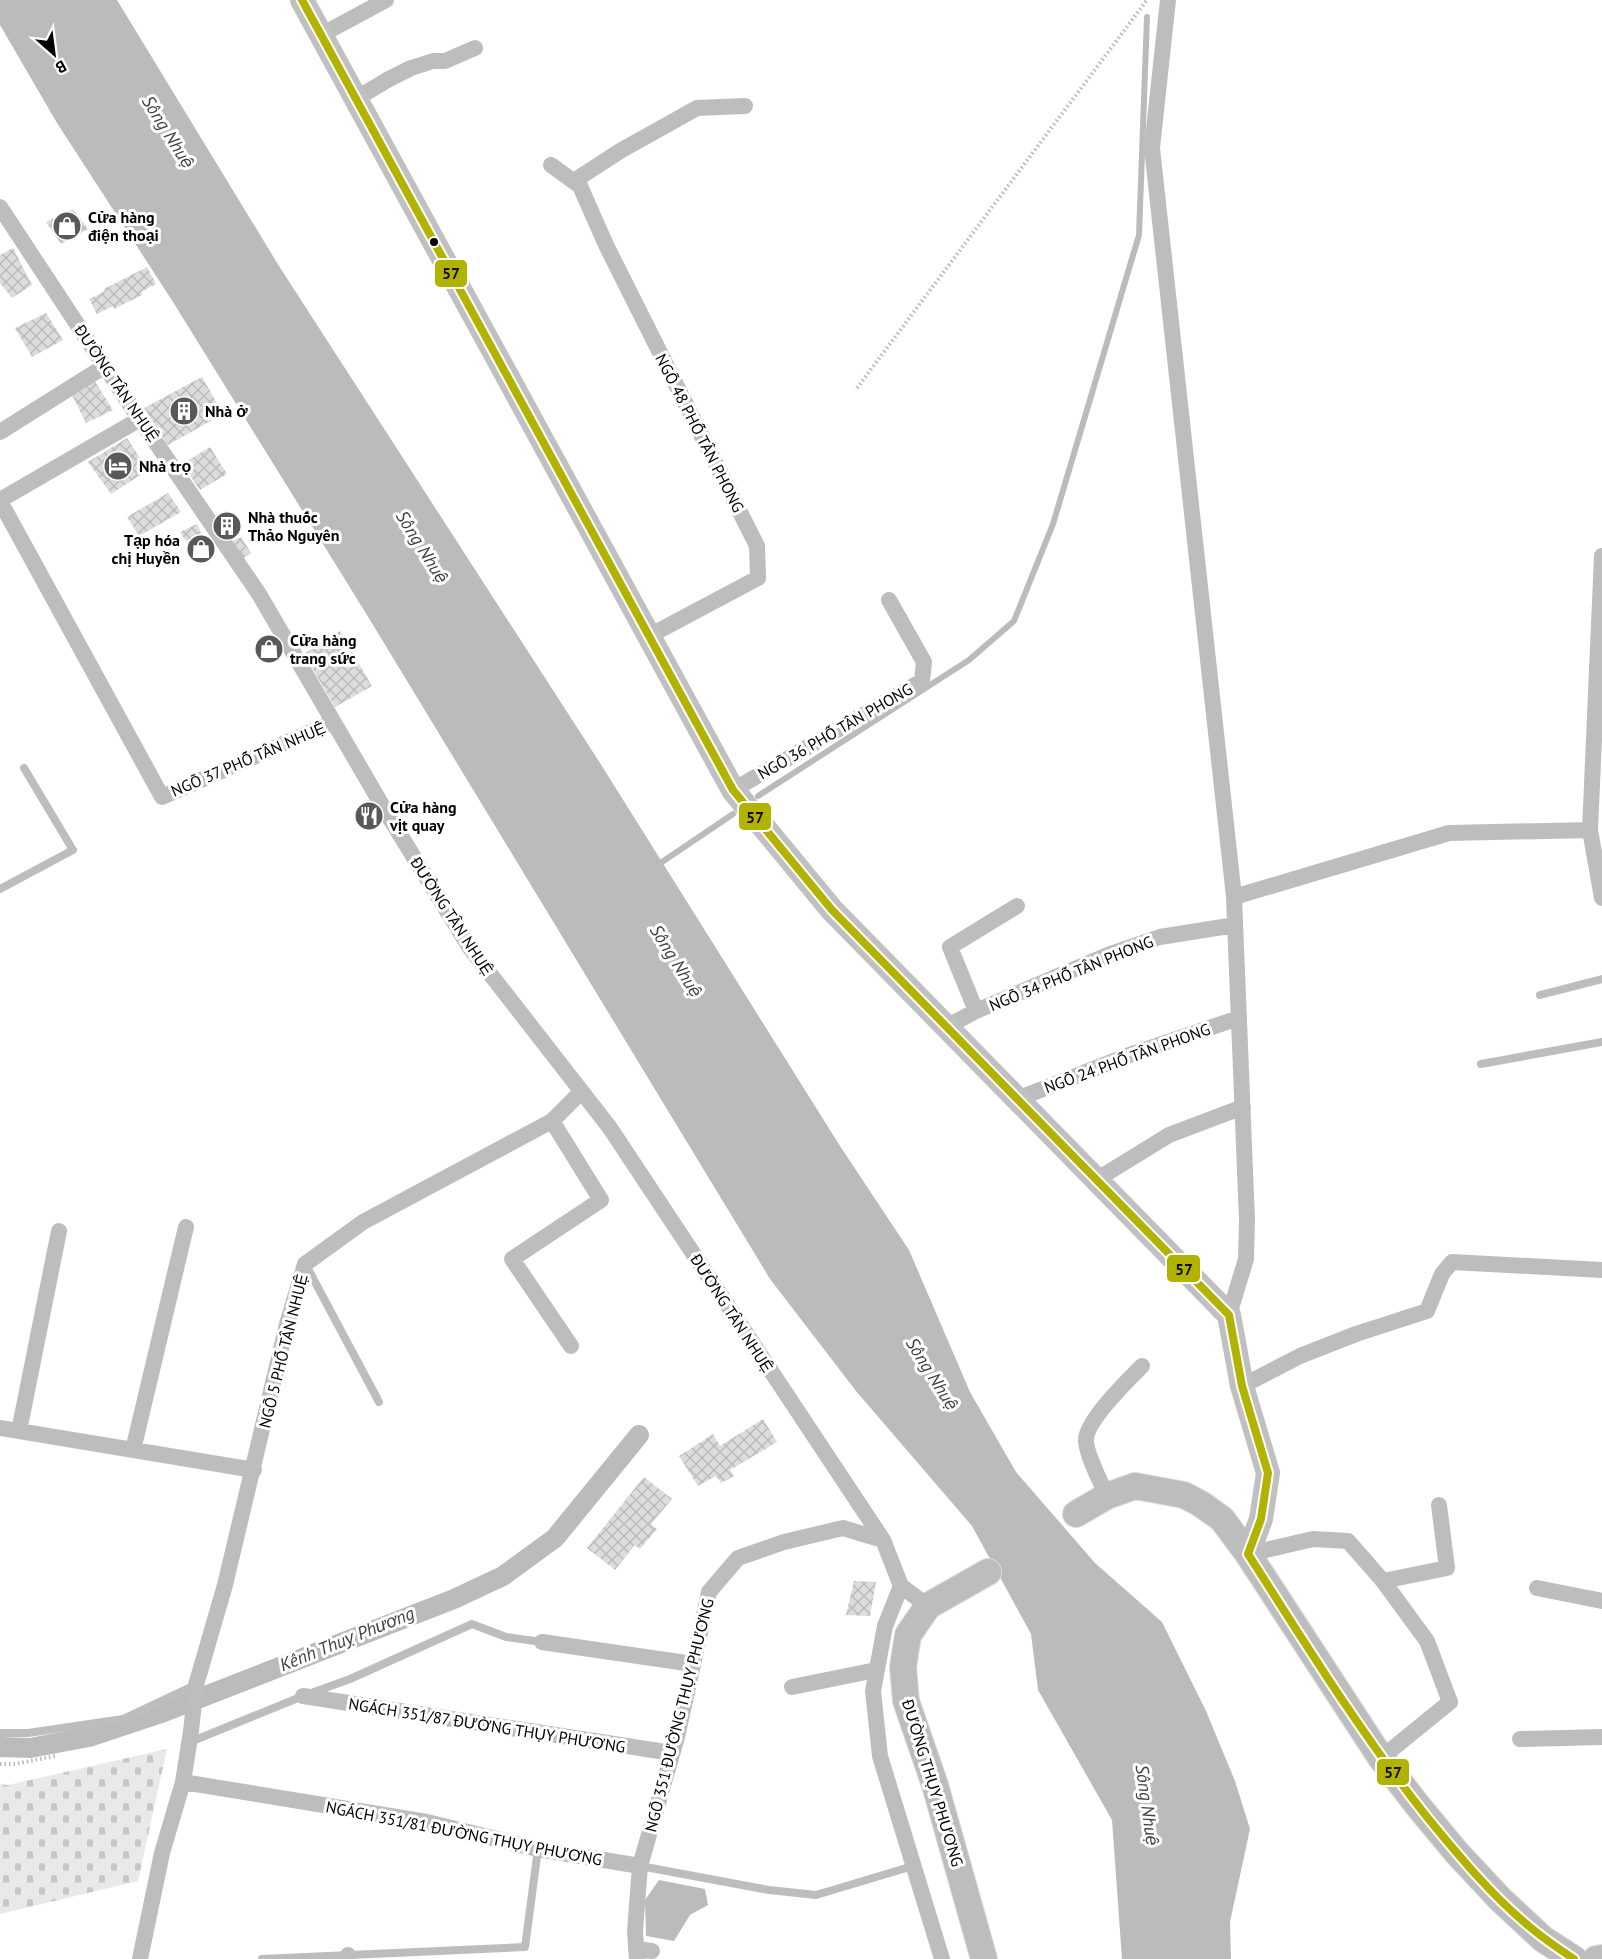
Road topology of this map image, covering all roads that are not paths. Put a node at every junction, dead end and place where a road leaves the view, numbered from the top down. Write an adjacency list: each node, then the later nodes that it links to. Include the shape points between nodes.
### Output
1 (302, 0): 4 (street)
2 (1169, 1): 23 (street, via 1152,148)
3 (377, 2): 4 (street)
4 (321, 35): 6 (street)
5 (475, 48): 6 (street, via 445,61 411,68)
6 (357, 98): 17 (street)
7 (745, 106): 9 (street, via 697,108)
8 (551, 165): 9 (street, NGÕ 48 PHỐ TÂN PHONG)
9 (574, 181): 17 (street, NGÕ 48 PHỐ TÂN PHONG, via 580,186 757,546 758,578)
10 (0, 207): 11 (street, ĐƯỜNG TÂN NHUỆ)
11 (105, 366): 12 (street, ĐƯỜNG TÂN NHUỆ); 13 (street)
12 (140, 420): 14 (street); 18 (street, ĐƯỜNG TÂN NHUỆ, via 259,594)
13 (0, 432)
14 (0, 500): 18 (street, NGÕ 37 PHỐ TÂN NHUỆ, via 162,796)
15 (1602, 556): 21 (street)
16 (889, 600): 20 (street, NGÕ 36 PHỐ TÂN PHONG, via 924,662 922,681)
17 (649, 636): 20 (street)
18 (333, 722): 34 (street, ĐƯỜNG TÂN NHUỆ, via 470,948)
19 (24, 768): 22 (lane, via 73,850)
20 (733, 790): 31 (street, via 832,910)
21 (1590, 830): 23 (street, via 1449,833); 24 (street)
22 (0, 889)
23 (1234, 897): 26 (street)
24 (1602, 898)
25 (1017, 906): 29 (street, via 950,947)
26 (1235, 925): 29 (street, NGÕ 34 PHỐ TÂN PHONG, via 1150,940); 30 (street)
27 (1602, 979): 28 (lane)
28 (1540, 994)
29 (976, 1011): 31 (street, NGÕ 34 PHỐ TÂN PHONG)
30 (1239, 1018): 35 (street, NGÕ 24 PHỐ TÂN PHONG); 36 (street)
31 (946, 1027): 35 (street)
32 (1602, 1042): 33 (lane)
33 (1481, 1064)
34 (581, 1092): 37 (street, NGÕ 5 PHỐ TÂN NHUỆ); 55 (street, ĐƯỜNG TÂN NHUỆ, via 616,1137)
35 (1017, 1099): 38 (street)
36 (1243, 1107): 38 (street, via 1169,1135); 43 (street, via 1246,1259)
37 (552, 1121): 41 (street, NGÕ 5 PHỐ TÂN NHUỆ, via 363,1222); 44 (street, via 601,1200 512,1259)
38 (1096, 1180): 43 (street)
39 (186, 1227): 50 (street)
40 (59, 1231): 49 (street)
41 (305, 1264): 47 (lane); 51 (street, NGÕ 5 PHỐ TÂN NHUỆ, via 287,1324)
42 (1602, 1270): 46 (street, via 1452,1262 1442,1274 1427,1311 1300,1356)
43 (1229, 1315): 46 (street)
44 (571, 1346)
45 (1142, 1366): 52 (street, via 1117,1391 1087,1432 1087,1446)
46 (1242, 1386): 56 (street, via 1268,1473 1261,1519)
47 (379, 1402)
48 (0, 1428): 49 (street)
49 (19, 1431): 50 (street)
50 (133, 1450): 51 (street)
51 (254, 1470): 66 (street, NGÕ 5 PHỐ TÂN NHUỆ)
52 (1107, 1496): 54 (main road); 56 (main road, via 1135,1486 1184,1495 1222,1519)
53 (1439, 1505): 58 (street, via 1447,1568)
54 (1076, 1514)
55 (882, 1540): 59 (street, ĐƯỜNG TÂN NHUỆ); 64 (street, NGÕ 351 ĐƯỜNG THỤY PHƯƠNG, via 843,1528 738,1558 709,1592)
56 (1248, 1554): 58 (street, via 1313,1539 1348,1541); 74 (main road)
57 (988, 1572): 62 (main road, ĐƯỜNG THỤY PHƯƠNG)
58 (1383, 1581): 74 (street, via 1427,1641 1450,1701)
59 (901, 1586): 62 (street); 65 (street, ĐƯỜNG THỤY PHƯƠNG, via 885,1626)
60 (1538, 1588): 61 (street)
61 (1602, 1601)
62 (928, 1606): 85 (main road, ĐƯỜNG THỤY PHƯƠNG, via 908,1635 903,1667 906,1701 935,1785)
63 (542, 1642): 64 (street); 68 (lane, via 506,1637 472,1624)
64 (693, 1664): 73 (street, NGÕ 351 ĐƯỜNG THỤY PHƯƠNG)
65 (876, 1670): 67 (street); 78 (street, ĐƯỜNG THỤY PHƯƠNG, via 873,1691 880,1756)
66 (196, 1685): 69 (lane, via 123,1719 28,1733); 70 (street, NGÕ 5 PHỐ TÂN NHUỆ)
67 (792, 1687)
68 (303, 1696): 70 (lane); 73 (street, NGÁCH 351/87 ĐƯỜNG THỤY PHƯƠNG)
69 (0, 1733)
70 (190, 1737): 75 (street, NGÕ 5 PHỐ TÂN NHUỆ)
71 (1602, 1737): 72 (street)
72 (1520, 1738)
73 (672, 1753): 77 (street, NGÕ 351 ĐƯỜNG THỤY PHƯƠNG)
74 (1381, 1758): 86 (main road, via 1450,1845 1500,1899 1543,1939)
75 (183, 1782): 76 (street, NGÁCH 351/81 ĐƯỜNG THỤY PHƯƠNG, via 427,1822); 82 (street, NGÕ 5 PHỐ TÂN NHUỆ, via 162,1853)
76 (538, 1848): 77 (street, NGÁCH 351/81 ĐƯỜNG THỤY PHƯƠNG); 80 (lane, via 525,1947)
77 (640, 1866): 78 (lane, via 816,1895); 79 (street, NGÕ 351 ĐƯỜNG THỤY PHƯƠNG, via 635,1932)
78 (913, 1866): 84 (street, ĐƯỜNG THỤY PHƯƠNG)
79 (642, 1953)
80 (348, 1957): 83 (lane)
81 (1602, 1958): 87 (main road)
82 (140, 1959)
83 (262, 1959)
84 (942, 1959)
85 (984, 1959)
86 (1574, 1959)
87 (1596, 1959)

